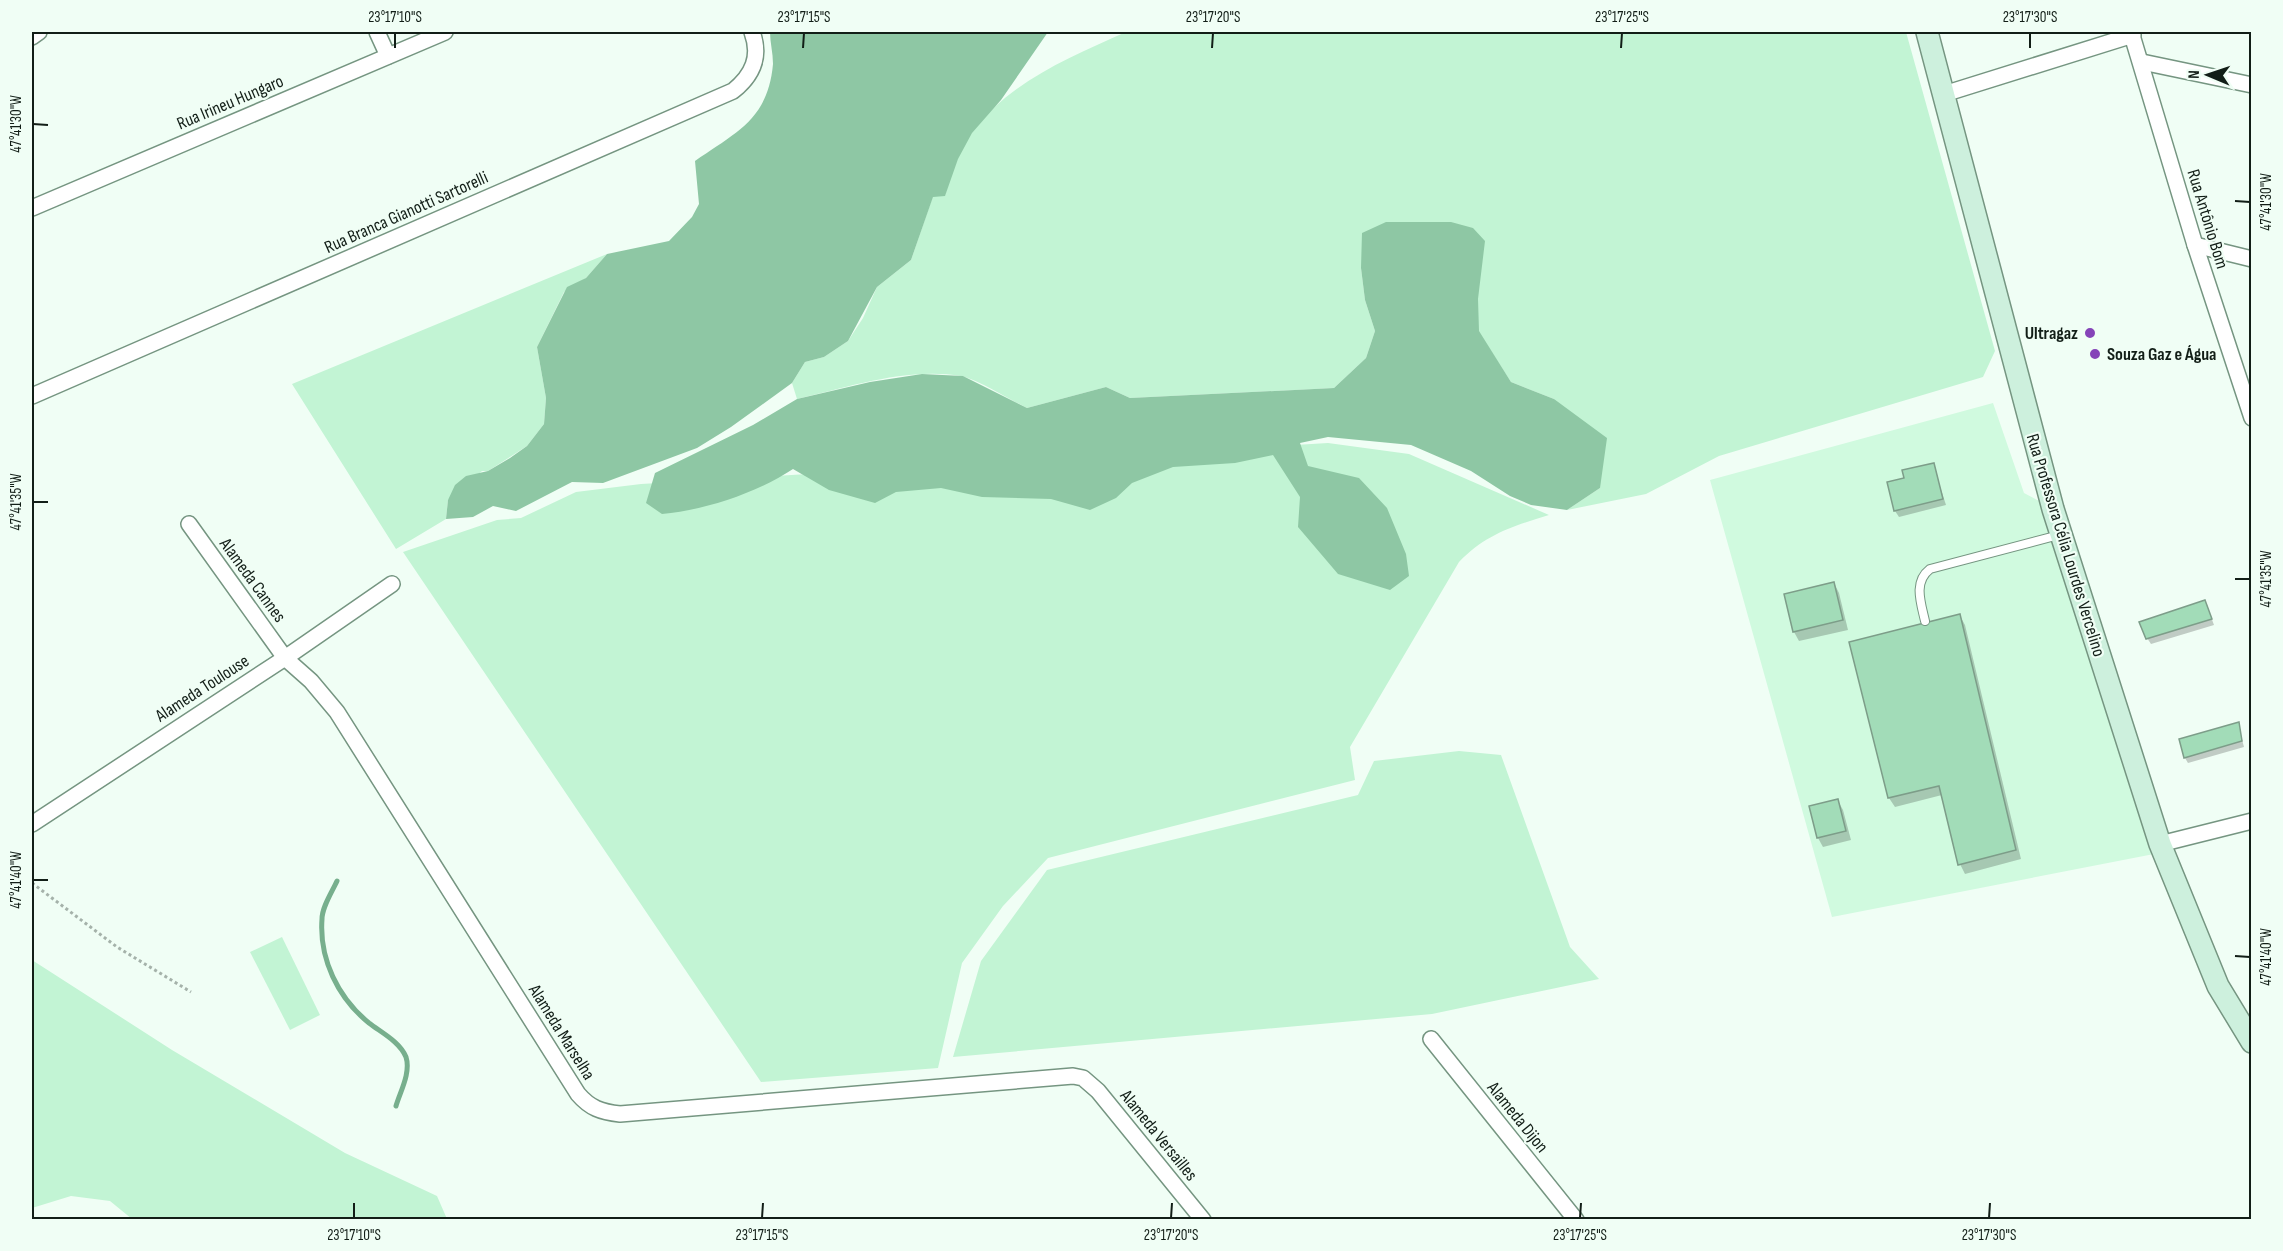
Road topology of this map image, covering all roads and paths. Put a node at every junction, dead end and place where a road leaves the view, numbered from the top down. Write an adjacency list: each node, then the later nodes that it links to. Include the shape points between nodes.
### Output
1 (39, 32): 7 (street)
2 (377, 32): 8 (street)
3 (445, 32): 8 (street, Rua Irineu Hungaro)
4 (752, 32): 15 (street, Rua Branca Gianotti Sartorelli, via 756,42 752,70 733,91)
5 (1927, 32): 11 (main road, Rua Professora Célia Lourdes Vercelino)
6 (2132, 33): 9 (street, Rua Antônio Bom); 11 (street)
7 (32, 37)
8 (388, 56): 12 (street, Rua Irineu Hungaro)
9 (2142, 62): 10 (street); 13 (street, Rua Antônio Bom)
10 (2252, 85)
11 (1944, 94): 18 (main road, Rua Professora Célia Lourdes Vercelino)
12 (32, 208)
13 (2195, 245): 14 (street); 16 (street, Rua Antônio Bom)
14 (2252, 259)
15 (32, 396)
16 (2252, 418)
17 (189, 524): 21 (street, Alameda Cannes)
18 (2060, 534): 20 (lane, via 1930,569 1922,578 1919,591); 24 (main road, Rua Professora Célia Lourdes Vercelino)
19 (392, 584): 21 (street, Alameda Toulouse)
20 (1925, 621)
21 (285, 658): 23 (street, Alameda Toulouse); 29 (street, Alameda Marselha, via 337,712 578,1094 593,1108 620,1114 1057,1075)
22 (2252, 821): 24 (street)
23 (32, 824)
24 (2160, 844): 28 (main road, Rua Professora Célia Lourdes Vercelino, via 2218,986)
25 (32, 883): 26 (path, via 117,947)
26 (191, 992)
27 (1431, 1040): 31 (street, Alameda Dijon)
28 (2252, 1042)
29 (1083, 1078): 30 (street, Alameda Versailles, via 1098,1091)
30 (1203, 1220)
31 (1576, 1220)

